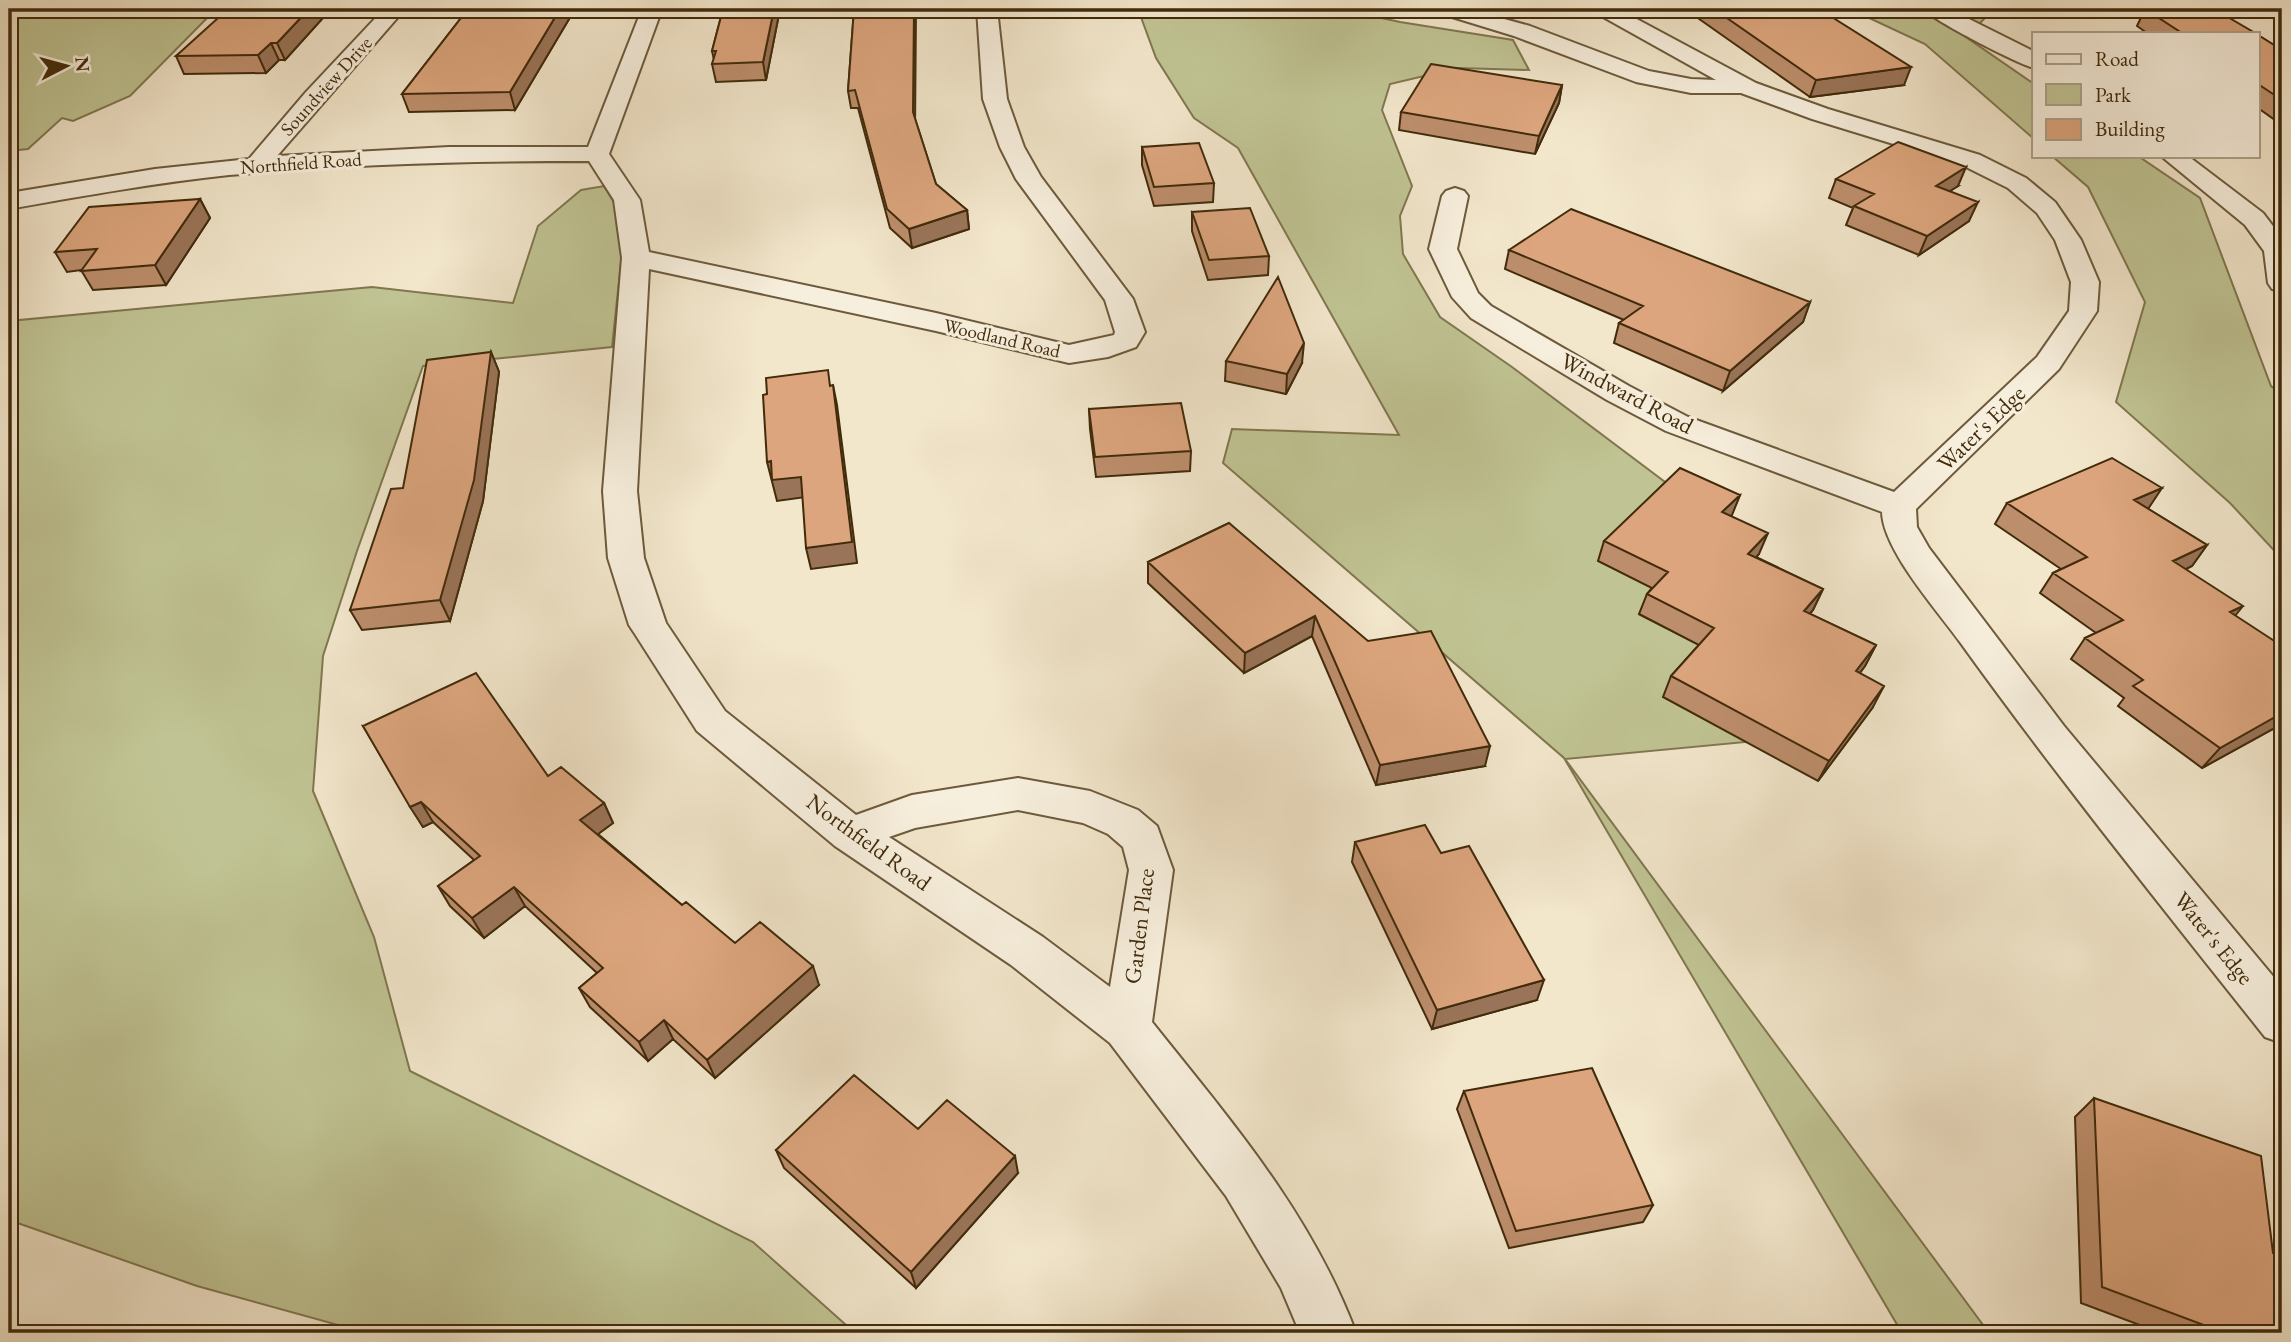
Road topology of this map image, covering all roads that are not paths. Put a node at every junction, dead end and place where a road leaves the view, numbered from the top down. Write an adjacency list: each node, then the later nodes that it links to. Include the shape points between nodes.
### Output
1 (396, 9): 11 (street, Soundview Drive)
2 (652, 9): 9 (street)
3 (987, 9): 14 (street, Woodland Road, via 995,99 1012,147 1029,179 1119,299 1130,332 1126,341 1069,354)
4 (1446, 9): 8 (street, via 1644,77 1691,86)
5 (1603, 9): 8 (street, Water's Edge)
6 (1934, 9): 7 (street)
7 (2032, 60)
8 (1748, 88): 16 (street, Water's Edge, via 1970,160 2017,183 2046,208 2068,240 2085,282 2084,311 2048,363)
9 (597, 154): 11 (street, Northfield Road, via 463,153); 14 (street, via 628,200)
10 (2177, 158): 15 (street, via 2254,219 2278,251)
11 (257, 165): 13 (street, Northfield Road, via 182,171)
12 (1455, 196): 16 (street, Windward Road, via 1443,248 1466,297 1481,312 1676,424)
13 (9, 201)
14 (636, 258): 17 (street, Northfield Road, via 620,491 626,558 648,625 711,720)
15 (2282, 283)
16 (1899, 506): 18 (street, Water's Edge, via 1900,527 1915,554 2042,727)
17 (850, 834): 19 (street, Northfield Road, via 1027,951); 19 (street, Garden Place, via 912,812 1018,794 1090,808 1123,822 1142,838 1151,870)
18 (2282, 1022)
19 (1127, 1028): 20 (street, Northfield Road, via 1244,1178 1300,1269)
20 (1328, 1333)

